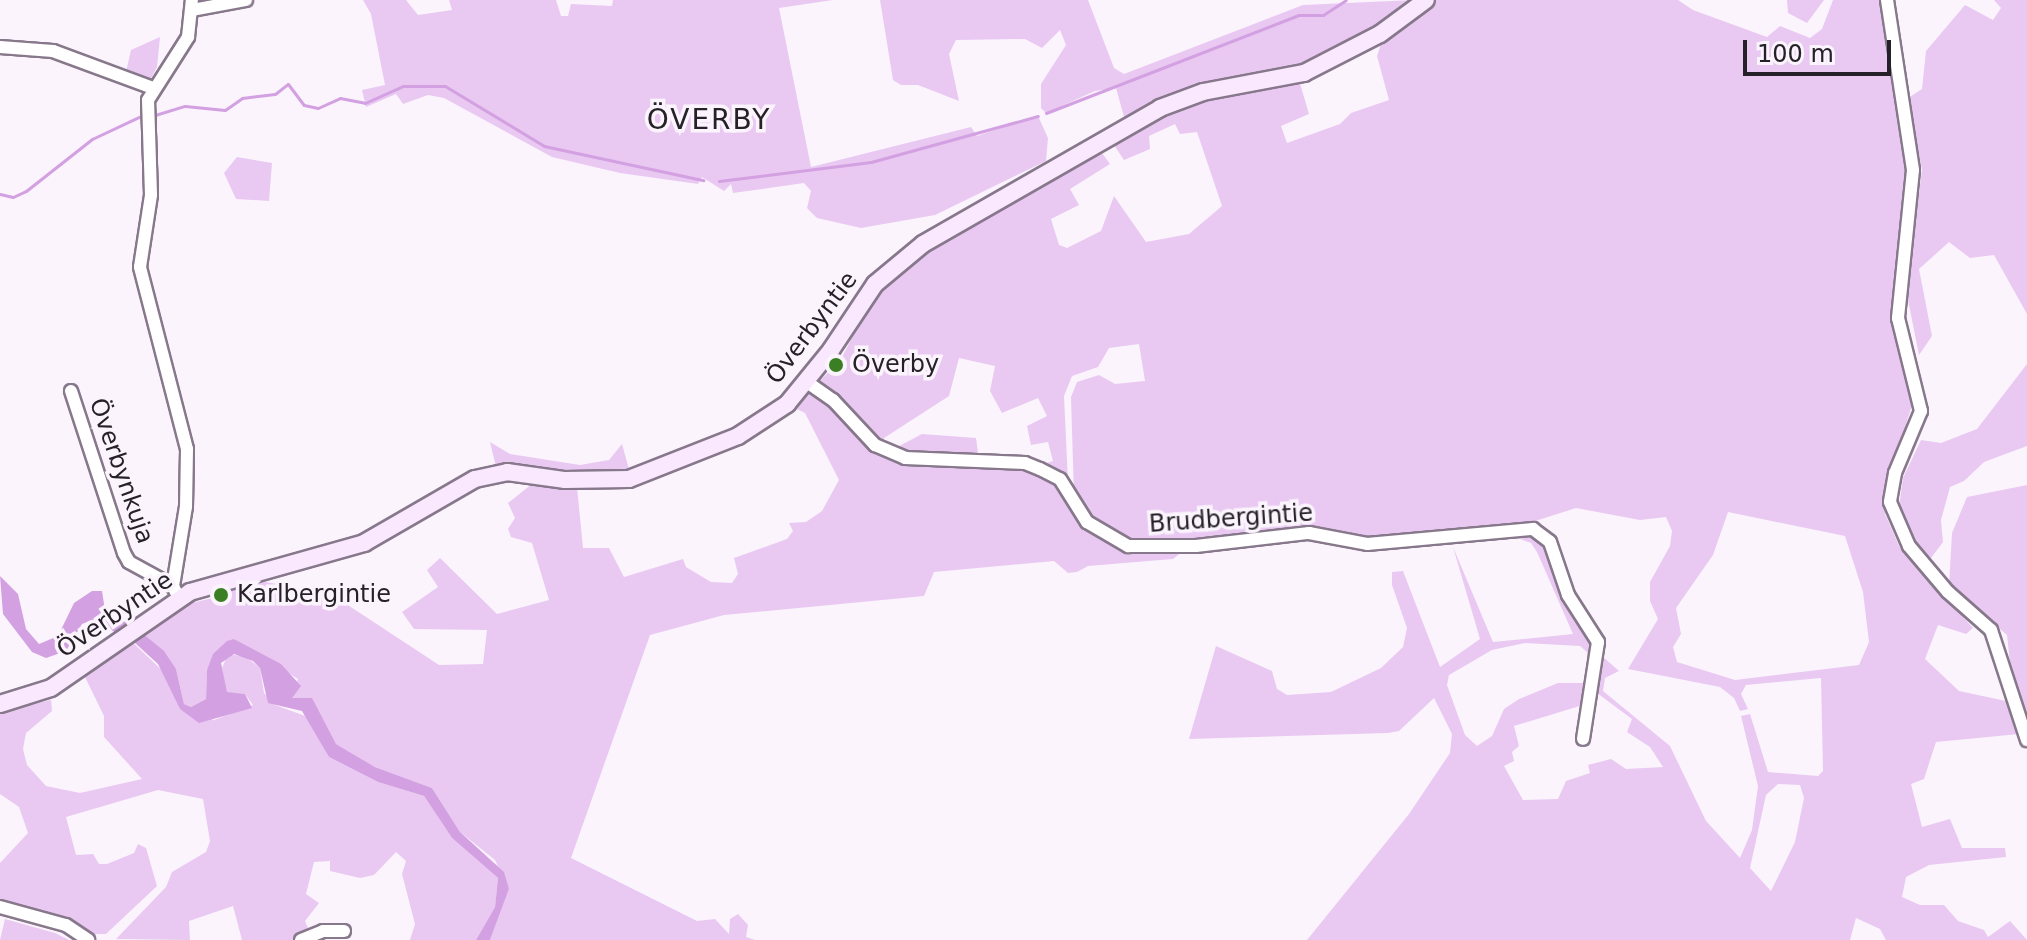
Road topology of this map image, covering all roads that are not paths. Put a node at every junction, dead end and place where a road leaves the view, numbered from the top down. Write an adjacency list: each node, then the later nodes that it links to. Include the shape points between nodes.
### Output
1 (246, 0): 4 (street)
2 (1426, 0): 7 (street, Överbyntie, via 1370,40 1304,73 1203,92 1160,108 923,244 875,284)
3 (1887, 0): 12 (street, via 1913,170 1898,318 1921,411 1895,473 1890,502 1909,546 1948,592 1991,630)
4 (192, 5): 6 (street, via 188,37)
5 (0, 47): 6 (street, via 53,51)
6 (153, 88): 9 (street, via 146,114 151,195 141,284 187,449)
7 (807, 382): 9 (street, Överbyntie, via 758,425 645,475 612,481 507,472 486,476 364,543); 11 (street, Brudbergintie, via 833,400 875,445 905,458 1025,463 1060,479 1087,522 1128,546 1196,546 1309,533 1367,544 1533,529 1550,542 1568,595 1598,642)
8 (71, 391): 9 (street, Överbynkuja, via 124,553 129,562)
9 (176, 592): 10 (street, Överbyntie, via 41,694)
10 (0, 704)
11 (1583, 739)
12 (2027, 740)
13 (0, 907): 15 (street, via 58,922)
14 (344, 931): 16 (street, via 323,931)
15 (88, 940)
16 (301, 940)

